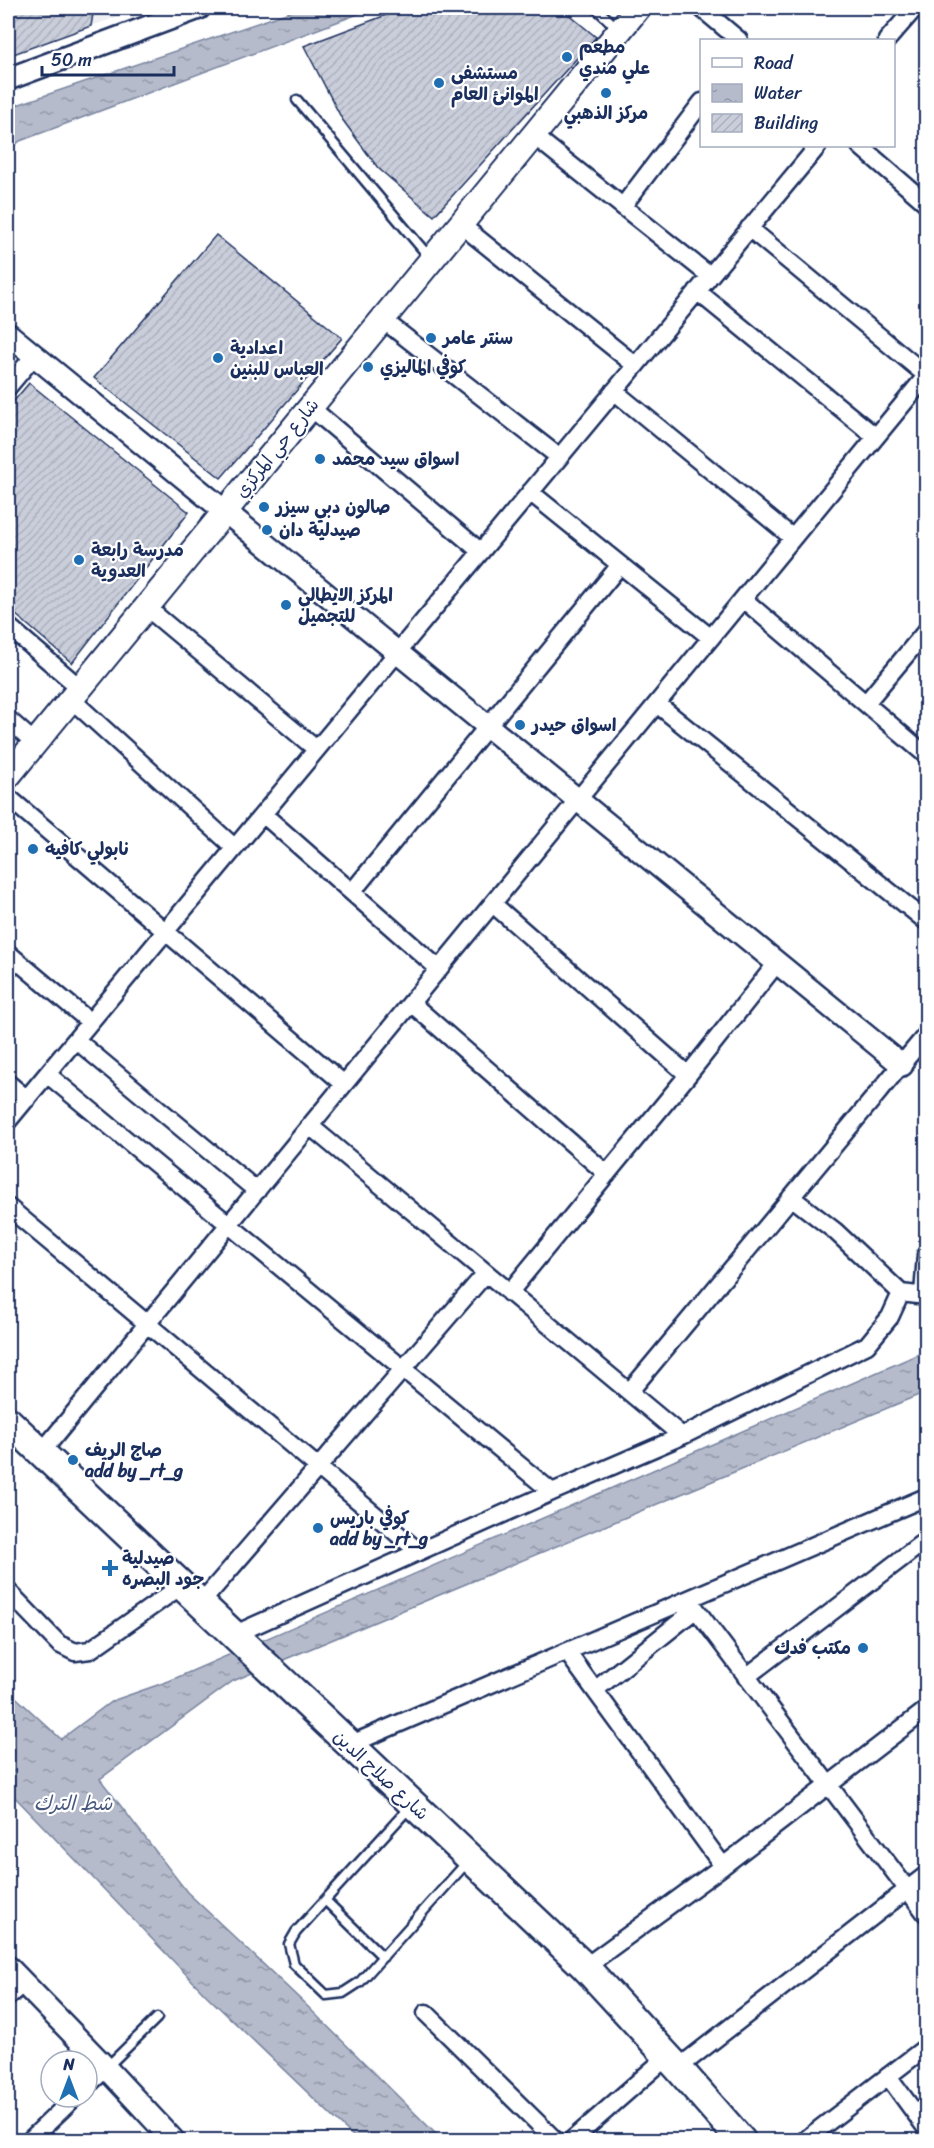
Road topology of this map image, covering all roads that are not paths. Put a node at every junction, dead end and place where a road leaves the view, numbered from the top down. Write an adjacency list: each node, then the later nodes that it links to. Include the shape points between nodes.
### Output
1 (199, 8): 9 (street)
2 (596, 8): 6 (lane)
3 (638, 8): 6 (main road, شارع حي المركزي)
4 (701, 8): 7 (street)
5 (915, 8): 8 (street)
6 (619, 30): 12 (main road, شارع حي المركزي)
7 (738, 39)
8 (887, 39)
9 (8, 79)
10 (297, 100): 19 (lane)
11 (700, 105): 16 (street)
12 (533, 135): 16 (street); 17 (main road, شارع حي المركزي)
13 (817, 147): 18 (street)
14 (861, 147): 15 (street)
15 (927, 203)
16 (623, 206): 20 (street)
17 (460, 224): 19 (main road, شارع حي المركزي); 25 (street)
18 (749, 228): 20 (street); 26 (street)
19 (431, 259): 22 (main road, شارع حي المركزي)
20 (710, 276): 21 (street)
21 (697, 291): 25 (street); 30 (street)
22 (382, 319): 29 (main road, شارع حي المركزي); 31 (street)
23 (8, 334): 24 (street)
24 (34, 356): 27 (street); 33 (street)
25 (635, 365): 28 (street)
26 (927, 375): 30 (street)
27 (8, 387)
28 (614, 391): 31 (street); 34 (street)
29 (310, 406): 33 (main road, شارع حي المركزي); 35 (street)
30 (876, 437): 34 (street)
31 (559, 457): 32 (street)
32 (530, 492): 35 (street); 36 (street)
33 (225, 511): 38 (main road, شارع حي المركزي); 42 (street)
34 (793, 538): 37 (street)
35 (481, 552): 42 (street)
36 (620, 564): 41 (street); 47 (street)
37 (743, 599): 41 (street); 44 (street)
38 (146, 607): 43 (main road, شارع حي المركزي); 49 (street)
39 (8, 626): 43 (street)
40 (927, 631): 44 (street)
41 (711, 638): 45 (street)
42 (397, 652): 47 (street); 49 (street)
43 (75, 693): 48 (main road, شارع حي المركزي); 55 (street)
44 (866, 703): 50 (street)
45 (657, 704): 53 (street); 58 (street)
46 (8, 719): 48 (street)
47 (488, 726): 53 (street); 56 (street)
48 (35, 743): 51 (main road, شارع حي المركزي)
49 (316, 749): 54 (street)
50 (927, 755)
51 (8, 776)
52 (8, 797): 59 (street)
53 (578, 800): 57 (street); 61 (street)
54 (263, 814): 55 (street); 56 (street)
55 (235, 848): 59 (street)
56 (351, 892): 62 (street)
57 (493, 904): 62 (street); 69 (street)
58 (927, 921)
59 (165, 932): 64 (street); 71 (street)
60 (8, 953): 64 (street)
61 (777, 963): 67 (street); 69 (street)
62 (439, 969): 63 (street)
63 (411, 1003): 71 (street); 75 (street)
64 (90, 1022): 66 (street)
65 (927, 1035): 67 (street)
66 (75, 1040): 68 (street); 76 (street)
67 (902, 1065): 77 (street)
68 (47, 1074): 72 (street); 79 (street)
69 (688, 1075): 75 (street)
70 (8, 1083): 72 (street)
71 (344, 1084): 74 (street)
72 (27, 1098): 73 (street)
73 (8, 1121)
74 (310, 1126): 76 (street); 81 (street)
75 (607, 1174): 82 (street)
76 (257, 1191): 79 (street)
77 (792, 1197): 83 (street); 87 (street)
78 (8, 1207): 85 (street)
79 (229, 1225): 85 (street); 86 (street)
80 (927, 1254): 84 (street)
81 (486, 1273): 82 (street); 86 (street)
82 (509, 1293): 87 (street)
83 (902, 1293): 84 (street); 89 (street, via 890,1317 867,1345)
84 (925, 1295)
85 (147, 1324): 90 (street); 91 (street)
86 (403, 1369): 91 (street); 92 (street)
87 (630, 1391): 89 (street)
88 (8, 1421): 90 (main road, شارع صلاح الدين)
89 (682, 1436): 92 (street)
90 (41, 1453): 97 (main road, شارع صلاح الدين)
91 (318, 1467): 95 (street); 97 (street)
92 (552, 1492): 95 (street)
93 (927, 1497): 98 (street)
94 (927, 1540): 101 (street)
95 (418, 1551): 99 (street)
96 (8, 1590): 97 (street, via 59,1644 75,1652 90,1650)
97 (190, 1595): 99 (main road, شارع صلاح الدين)
98 (692, 1604): 100 (street); 101 (street); 102 (street)
99 (233, 1635): 104 (main road, شارع صلاح الدين)
100 (567, 1652): 102 (street); 104 (street)
101 (746, 1677): 105 (street)
102 (596, 1690): 108 (street)
103 (927, 1710): 105 (street)
104 (350, 1745): 106 (main road, شارع صلاح الدين)
105 (828, 1786): 108 (street); 110 (street)
106 (413, 1804): 107 (main road, شارع صلاح الدين); 111 (lane)
107 (470, 1859): 113 (lane); 115 (main road, شارع صلاح الدين)
108 (723, 1866): 115 (street)
109 (927, 1875): 110 (street)
110 (908, 1889): 112 (street); 121 (street)
111 (325, 1900): 113 (lane); 113 (lane, via 289,1944 294,1964 326,1995 344,1993 360,1982)
112 (927, 1914)
113 (382, 1957)
114 (8, 1966): 116 (street)
115 (585, 1967): 121 (main road, شارع صلاح الدين)
116 (23, 1983): 117 (street); 122 (street)
117 (8, 1997)
118 (426, 2013): 129 (street)
119 (157, 2018): 122 (lane)
120 (927, 2047): 124 (street)
121 (673, 2062): 130 (street); 131 (main road, شارع صلاح الدين)
122 (106, 2068): 123 (street); 128 (street)
123 (99, 2075)
124 (888, 2076): 126 (street); 132 (street)
125 (62, 2109): 127 (street)
126 (927, 2128)
127 (30, 2140)
128 (173, 2140)
129 (555, 2140)
130 (572, 2140)
131 (741, 2140)
132 (805, 2140)

